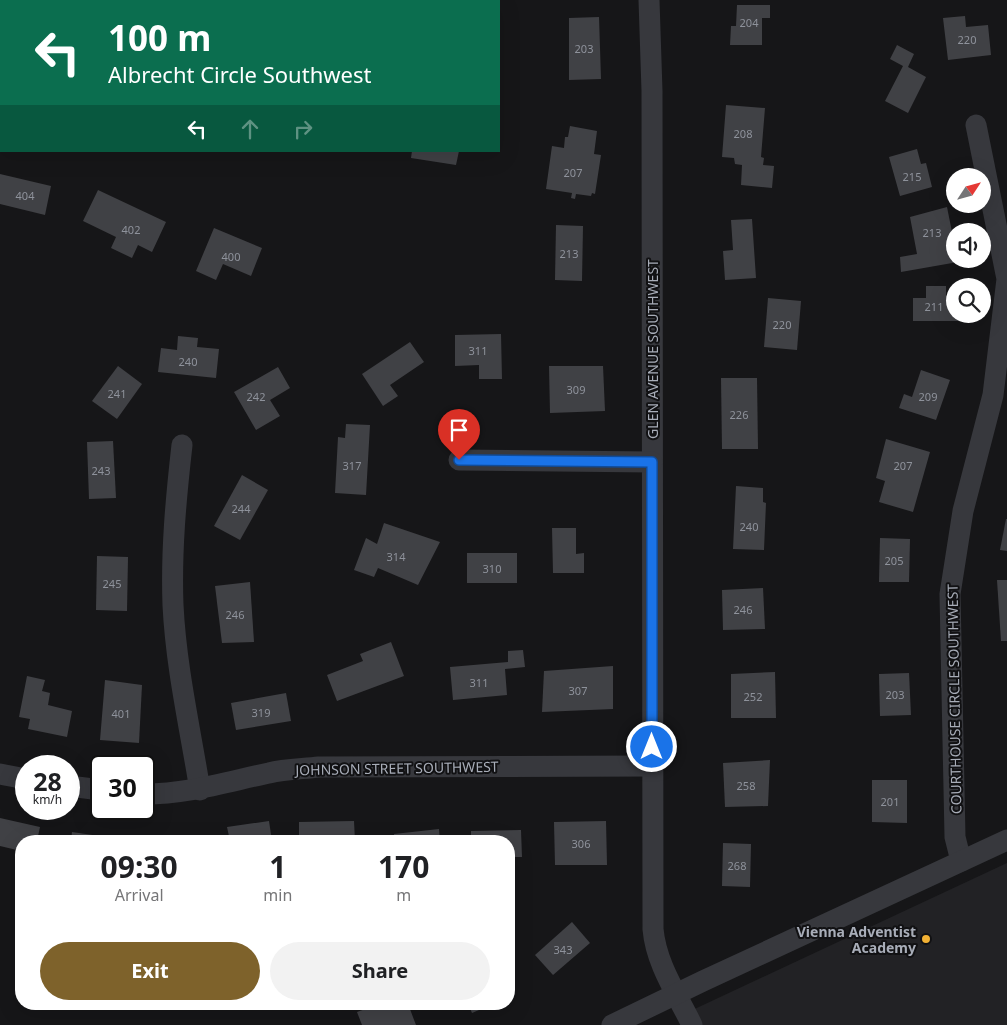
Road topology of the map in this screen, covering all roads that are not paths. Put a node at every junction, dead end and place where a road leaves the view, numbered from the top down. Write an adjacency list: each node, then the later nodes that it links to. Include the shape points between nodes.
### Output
1 (649, 0): 5 (street, GLEN AVENUE SOUTHWEST)
2 (976, 125): 12 (street, COURTHOUSE CIRCLE SOUTHWEST, via 1007,279 993,395 963,511 950,594 955,837)
3 (182, 445): 9 (street, via 173,555 173,605 177,652)
4 (459, 460): 5 (street)
5 (652, 462): 6 (street, GLEN AVENUE SOUTHWEST)
6 (652, 766): 9 (street, JOHNSON STREET SOUTHWEST, via 319,767 272,772); 13 (street, GLEN AVENUE SOUTHWEST, via 654,941 660,962)
7 (0, 774): 8 (street)
8 (15, 777)
9 (200, 790): 10 (street, JOHNSON STREET SOUTHWEST)
10 (155, 794)
11 (1007, 840): 12 (street)
12 (961, 861): 13 (street)
13 (676, 994): 14 (street); 15 (street, GLEN AVENUE SOUTHWEST)
14 (612, 1025)
15 (692, 1025)

